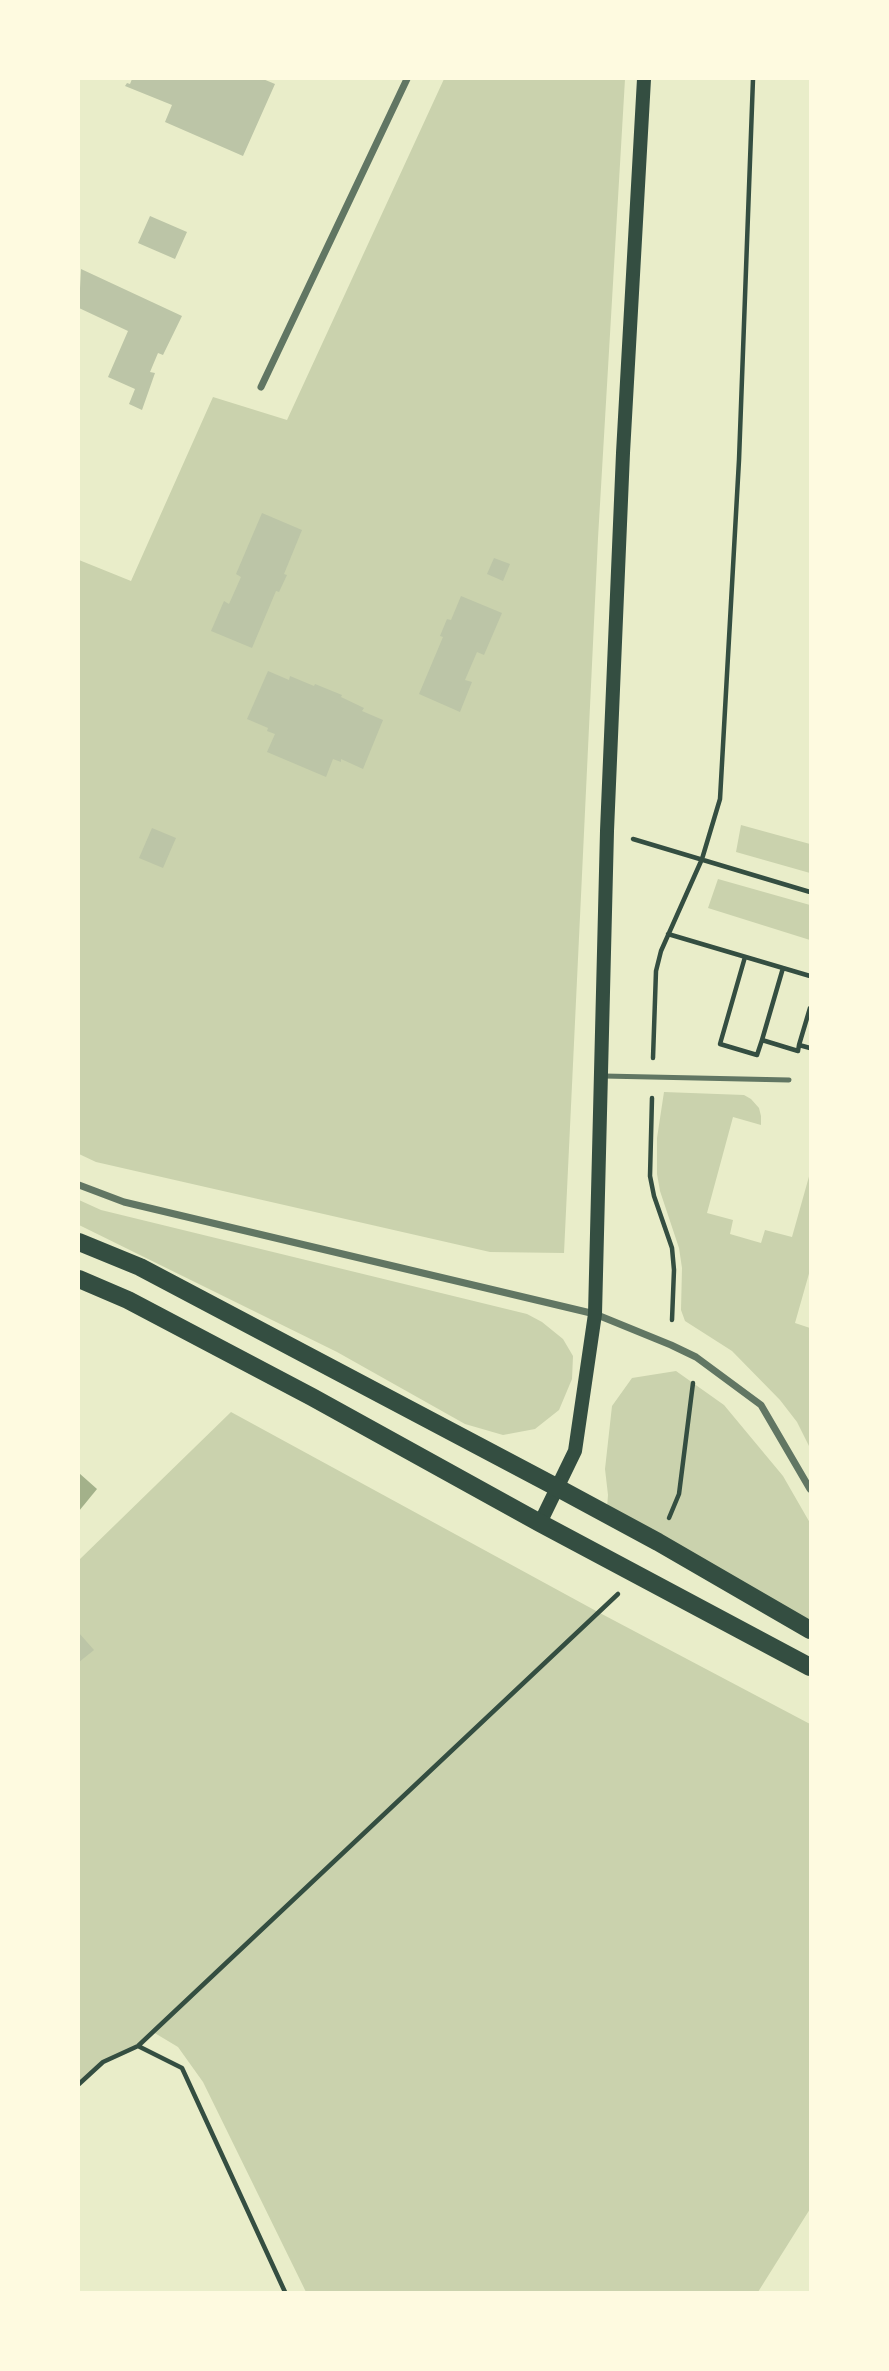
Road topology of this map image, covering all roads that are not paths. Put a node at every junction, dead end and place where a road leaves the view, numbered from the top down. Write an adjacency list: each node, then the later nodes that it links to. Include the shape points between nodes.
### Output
1 (407, 79): 3 (street)
2 (644, 79): 4 (main road, via 623,453)
3 (261, 387)
4 (600, 1076): 5 (lane); 9 (main road)
5 (789, 1080)
6 (79, 1185): 9 (street, via 124,1202)
7 (79, 1242): 10 (main road, via 140,1267)
8 (79, 1279): 12 (main road, via 312,1397)
9 (595, 1314): 10 (main road, via 575,1451); 11 (street, via 696,1357 761,1405)
10 (558, 1488): 12 (main road); 13 (main road)
11 (810, 1489)
12 (540, 1523): 14 (main road)
13 (810, 1630)
14 (810, 1667)

